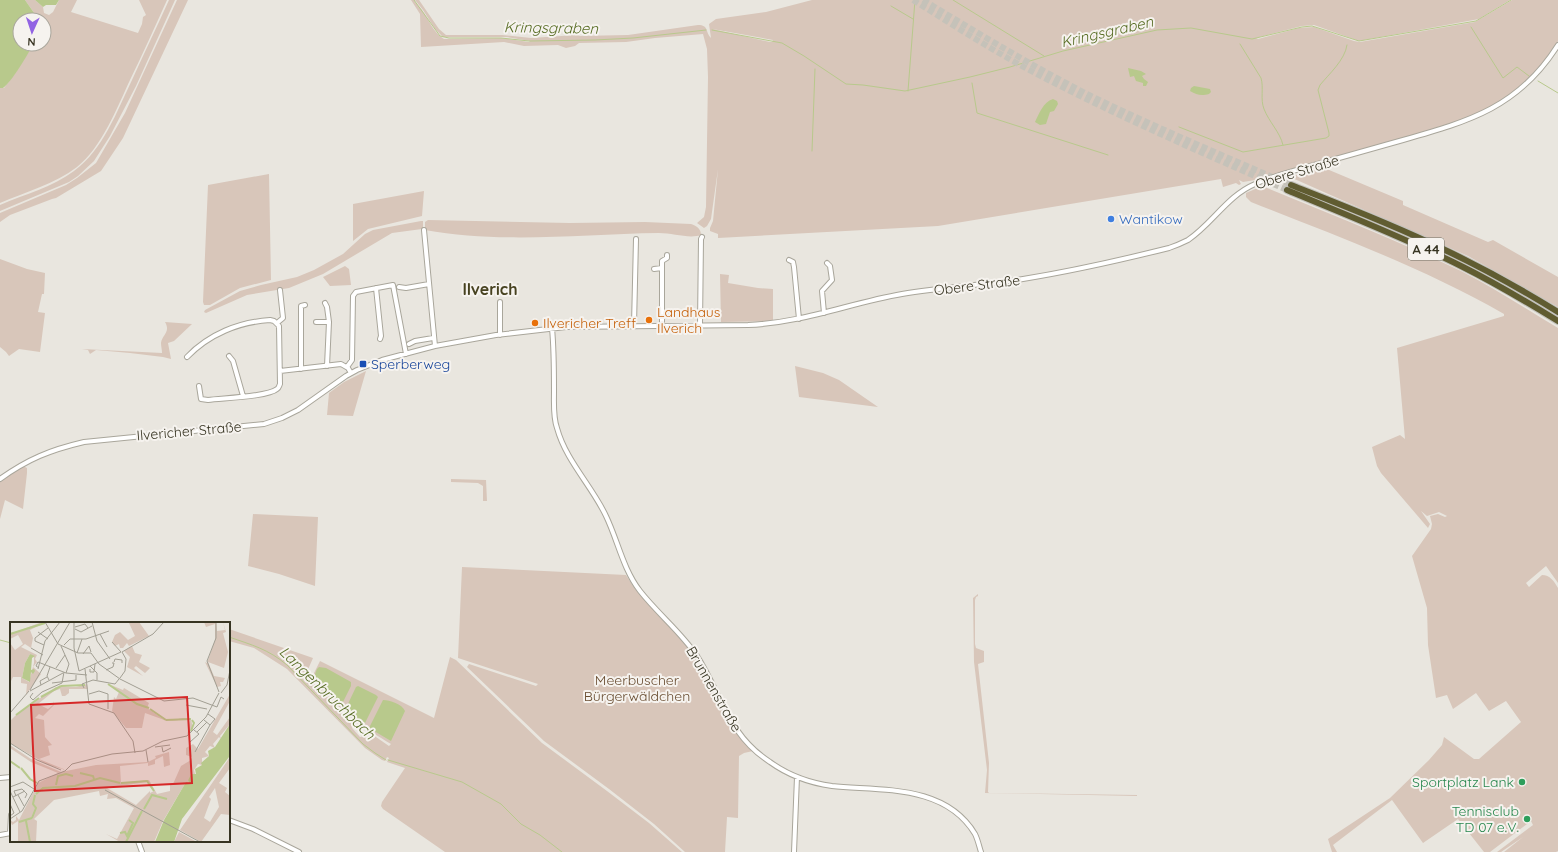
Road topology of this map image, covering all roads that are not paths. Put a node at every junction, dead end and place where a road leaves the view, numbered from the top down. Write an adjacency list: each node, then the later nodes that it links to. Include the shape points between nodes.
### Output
1 (1558, 45): 18 (street, Obere Straße, via 1528,83 1493,108 1472,119 1433,132 1283,174 1248,187 1227,202 1193,236 1181,244 1037,276 896,296)
2 (424, 230): 10 (street)
3 (702, 237): 26 (street)
4 (636, 239): 24 (street)
5 (667, 255): 8 (street, via 662,261)
6 (789, 260): 19 (street, via 793,262 794,267)
7 (827, 263): 18 (street, via 830,266 832,280 822,291)
8 (662, 268): 9 (street); 25 (street)
9 (654, 269)
10 (429, 284): 11 (street); 29 (street)
11 (399, 287)
12 (376, 288): 30 (street); 33 (street, via 393,285); 38 (street, via 356,292 353,296 352,360)
13 (280, 290): 23 (street, via 283,318)
14 (500, 302): 28 (street)
15 (325, 303): 22 (street)
16 (305, 305): 39 (street, via 301,306)
17 (1558, 312): 20 (highway, A 44, via 1443,248 1391,225 1289,188 1450,261 1507,290)
18 (824, 313): 19 (street, Obere Straße)
19 (799, 320): 26 (street, Obere Straße, via 760,324)
20 (1558, 321)
21 (316, 322): 22 (street)
22 (329, 322): 37 (street)
23 (277, 323): 35 (street, via 270,320 232,327 207,340); 40 (street, via 280,330)
24 (634, 325): 25 (street, Obere Straße); 27 (street, Obere Straße)
25 (662, 325): 26 (street, Obere Straße)
26 (700, 325)
27 (552, 328): 28 (street, Obere Straße); 46 (street, Brunnenstraße, via 556,426 566,451 607,517 635,584 695,653 706,670 730,722 740,735 768,761)
28 (500, 335): 32 (street, Obere Straße)
29 (434, 338): 31 (street); 32 (street)
30 (380, 339)
31 (410, 344)
32 (435, 346): 33 (street, Obere Straße)
33 (406, 354): 36 (street, Obere Straße)
34 (229, 356): 43 (street, via 233,361)
35 (187, 357)
36 (371, 364): 41 (street, Ilvericher Straße)
37 (327, 366): 38 (street, via 341,364); 39 (street)
38 (347, 367): 41 (street)
39 (301, 369): 40 (street)
40 (280, 371): 43 (street, via 278,388 267,393)
41 (351, 373): 44 (street, Ilvericher Straße, via 298,410 264,424 84,442 42,454)
42 (199, 386): 43 (street, via 201,399)
43 (243, 396)
44 (0, 479)
45 (10, 777): 47 (street)
46 (797, 777): 54 (street); 55 (street, Brunnenstraße, via 831,786 900,791 930,799 961,818 975,835)
47 (0, 778)
48 (230, 820): 53 (street, via 253,828)
49 (10, 833): 50 (street)
50 (0, 835)
51 (138, 842): 52 (street)
52 (142, 852)
53 (299, 852)
54 (794, 852)
55 (981, 852)

